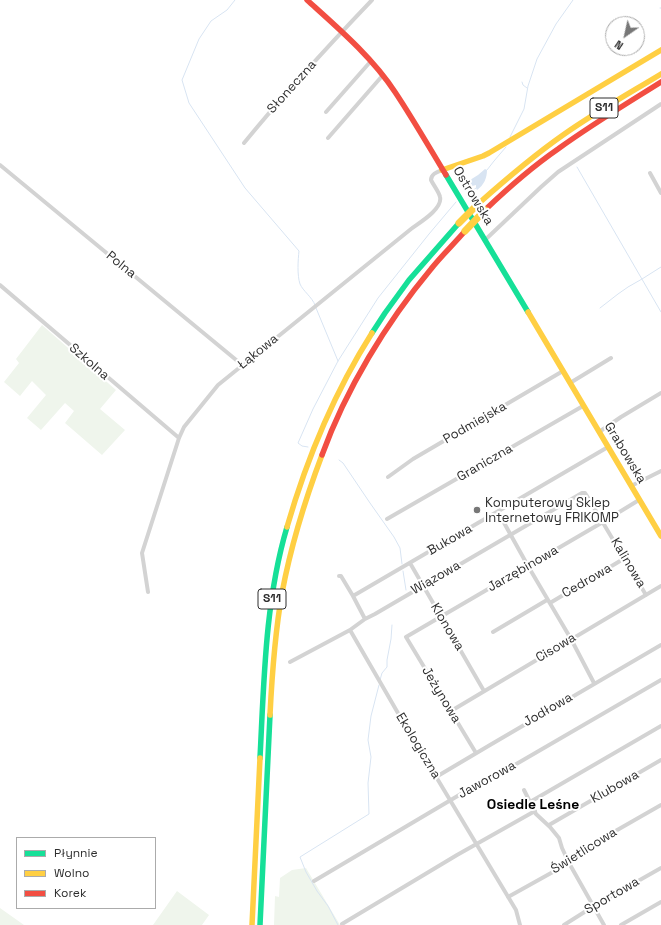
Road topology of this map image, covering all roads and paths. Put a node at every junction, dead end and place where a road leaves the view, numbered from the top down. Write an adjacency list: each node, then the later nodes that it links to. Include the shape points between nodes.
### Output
1 (307, 0): 3 (main road, Ostrowska)
2 (372, 0): 3 (street, Słoneczna)
3 (342, 32): 5 (main road, Ostrowska); 12 (street, Słoneczna)
4 (661, 50): 14 (main road, via 489,153)
5 (371, 61): 7 (main road, Ostrowska); 10 (street)
6 (661, 74): 79 (main road, S11, bridge, via 564,134 525,163 478,204 409,280 374,329 346,376 317,438 297,493 277,571 267,636)
7 (383, 75): 11 (street); 14 (main road, Ostrowska, via 400,97)
8 (661, 82): 80 (main road, S11, bridge, via 558,148 484,210 426,275 404,304 384,332 343,404 323,449 297,525 282,593 273,663)
9 (661, 104): 17 (street, via 558,172)
10 (326, 112)
11 (328, 138)
12 (244, 143)
13 (0, 165): 20 (street, Polna)
14 (442, 170): 17 (main road, Ostrowska); 20 (street, Łąkowa, via 431,178 441,201 434,211)
15 (650, 173): 16 (street)
16 (661, 193)
17 (485, 240): 21 (main road, Ostrowska)
18 (0, 285): 27 (street, Szkolna)
19 (611, 358): 22 (street)
20 (242, 365): 27 (street, Łąkowa, via 218,385 184,427)
21 (563, 372): 22 (main road, Ostrowska); 30 (street, Podmiejska, via 413,459)
22 (570, 383): 24 (main road, Ostrowska)
23 (661, 394): 26 (street)
24 (583, 406): 25 (main road, Ostrowska); 35 (street, Graniczna)
25 (594, 424): 26 (main road, Grabowska)
26 (599, 432): 28 (main road, Grabowska)
27 (179, 438): 45 (street, Łąkowa, via 142,553)
28 (608, 447): 31 (main road, Grabowska); 34 (street, Bukowa)
29 (661, 471): 31 (street)
30 (388, 477)
31 (631, 486): 33 (main road, Grabowska)
32 (582, 493): 36 (street, Kalinowa, via 585,493); 37 (street, Wiązowa)
33 (639, 500): 36 (street, Jarzębinowa); 38 (main road, Grabowska)
34 (498, 512): 37 (street); 40 (street, Bukowa)
35 (387, 519)
36 (603, 522): 39 (street, Kalinowa); 41 (street, Jarzębinowa)
37 (511, 535): 41 (street); 43 (street, Wiązowa)
38 (661, 536)
39 (625, 558): 46 (street, Kalinowa); 48 (street, Cedrowa)
40 (410, 563): 43 (street, Klonowa); 47 (street, Bukowa)
41 (528, 566): 48 (street); 49 (street, Jarzębinowa)
42 (339, 576): 47 (street, via 342,576)
43 (423, 586): 49 (street, Klonowa); 50 (street, Wiązowa)
44 (661, 586): 46 (street, Cisowa)
45 (148, 592)
46 (646, 595): 54 (street, Cisowa)
47 (353, 596): 50 (street)
48 (548, 601): 52 (street, Cedrowa); 54 (street)
49 (441, 616): 53 (street, Jarzębinowa); 59 (street, Klonowa)
50 (365, 619): 51 (street, Wiązowa)
51 (350, 630): 56 (street, Wiązowa); 64 (street, Ekologiczna)
52 (493, 632)
53 (406, 637): 60 (street, Jeżynowa)
54 (571, 639): 58 (street); 59 (street, Cisowa)
55 (661, 645): 58 (street, Jodłowa)
56 (290, 662)
57 (661, 680): 66 (street, Jaworowa)
58 (594, 683): 62 (street, Jodłowa)
59 (484, 691): 60 (street, Cisowa)
60 (451, 711): 62 (street, Jeżynowa)
61 (661, 726): 67 (street)
62 (476, 753): 64 (street, Jodłowa)
63 (661, 760): 70 (street, Klubowa)
64 (436, 777): 66 (street, Ekologiczna)
65 (524, 790): 67 (street)
66 (450, 801): 71 (street, Ekologiczna); 74 (street, Jaworowa)
67 (530, 802): 69 (street)
68 (661, 806): 72 (street, Świetlicowa, via 612,833)
69 (535, 811): 70 (street); 71 (street)
70 (549, 825): 72 (street, via 559,838)
71 (476, 845): 75 (street, Ekologiczna); 78 (street)
72 (568, 862): 75 (street, Świetlicowa); 77 (street)
73 (661, 868): 77 (street, Sportowa)
74 (314, 881)
75 (508, 898): 81 (street, Ekologiczna, via 516,910)
76 (661, 902): 84 (street)
77 (594, 906): 82 (street, Sportowa); 83 (street)
78 (342, 924)
79 (252, 925)
80 (260, 925)
81 (520, 925)
82 (564, 925)
83 (604, 925)
84 (621, 925)

